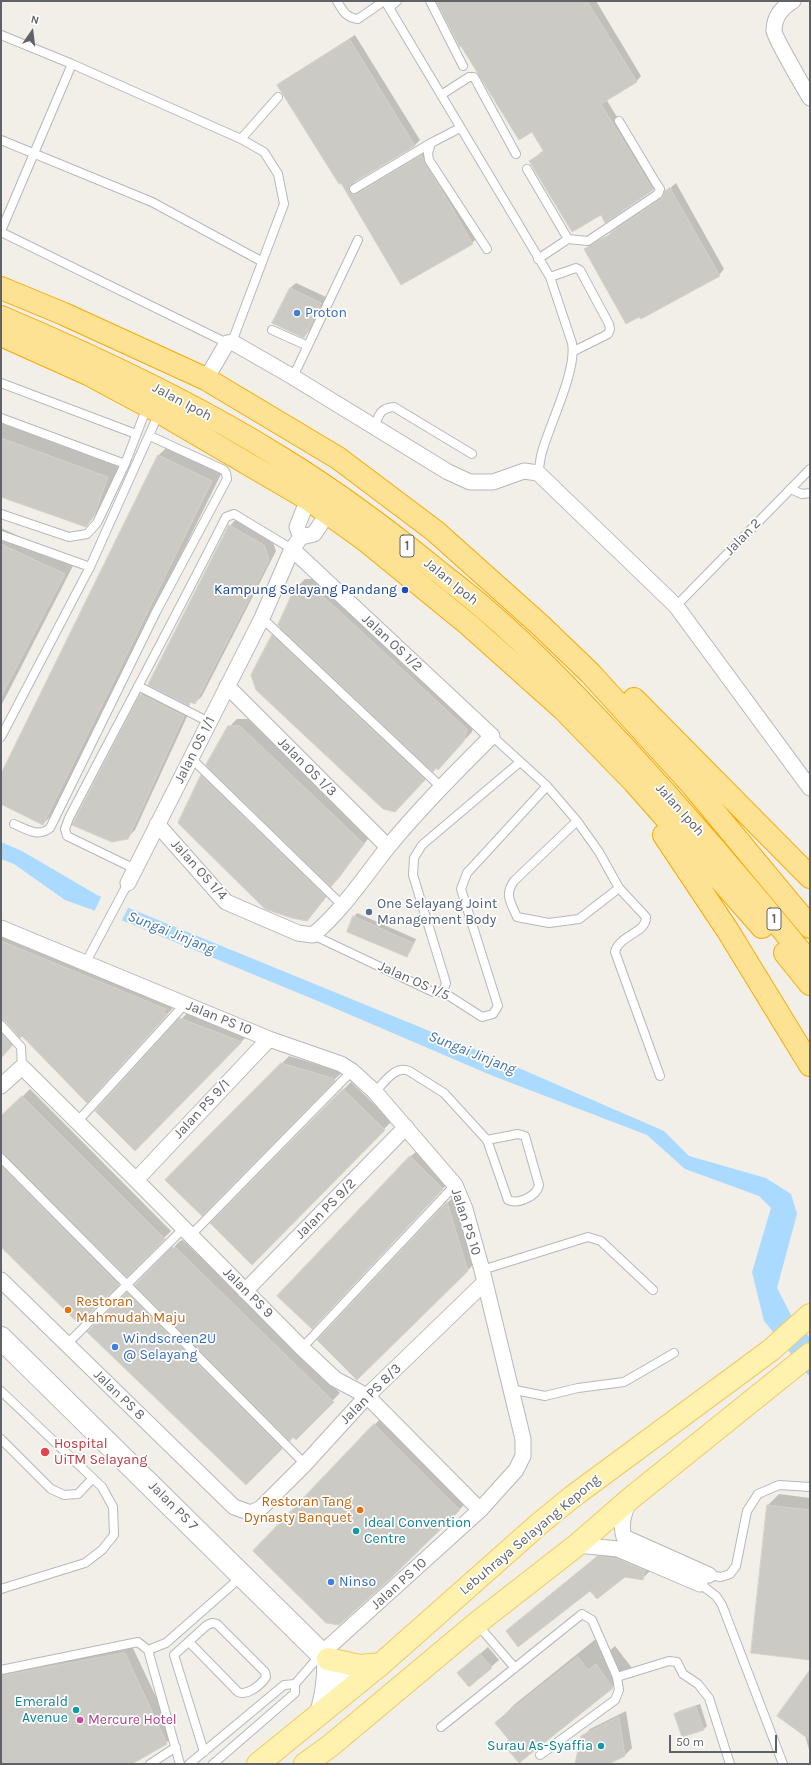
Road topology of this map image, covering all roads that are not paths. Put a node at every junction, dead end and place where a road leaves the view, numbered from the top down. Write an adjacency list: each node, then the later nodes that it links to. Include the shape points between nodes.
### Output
1 (337, 1): 5 (lane, via 345,14 352,19 358,19)
2 (396, 1): 5 (lane)
3 (430, 1): 8 (lane)
4 (792, 1): 11 (street, via 783,7 776,20 774,33)
5 (386, 3): 9 (lane)
6 (1, 35): 7 (lane)
7 (72, 64): 14 (lane); 17 (lane)
8 (463, 66)
9 (440, 95): 13 (lane); 18 (lane, via 469,77 474,77)
10 (278, 97): 14 (lane)
11 (810, 98)
12 (619, 121): 23 (lane, via 660,189 658,194 588,241)
13 (460, 128): 16 (lane); 25 (lane)
14 (241, 139): 26 (lane, via 264,152 278,174 284,204)
15 (1, 140): 17 (lane)
16 (431, 143): 20 (lane); 24 (lane, via 428,160)
17 (35, 154): 21 (lane); 26 (lane, via 152,202)
18 (516, 154)
19 (527, 169): 23 (lane)
20 (354, 189)
21 (1, 232): 33 (lane)
22 (358, 240): 34 (lane)
23 (568, 240): 25 (lane)
24 (487, 249)
25 (538, 259): 27 (lane)
26 (262, 261): 33 (lane)
27 (550, 277): 35 (lane); 35 (lane, via 576,268 580,270 609,324 608,334)
28 (1, 288): 38 (highway, Jalan Ipoh / 1, via 64,314)
29 (1, 317): 86 (highway, Jalan Ipoh / 1, via 126,372 249,438 286,460 373,520 445,576 486,610 573,692 738,875)
30 (272, 330): 34 (lane)
31 (1, 335): 36 (highway)
32 (1, 341): 36 (street)
33 (230, 343): 37 (street); 38 (street, via 222,349)
34 (308, 346): 37 (lane)
35 (574, 350): 50 (lane, via 560,404 542,450)
36 (58, 361): 40 (highway)
37 (294, 377): 42 (street)
38 (206, 380): 56 (highway, Jalan Ipoh / 1, via 338,458)
39 (1, 383): 43 (lane)
40 (154, 409): 43 (lane); 44 (lane); 47 (highway)
41 (1, 418): 46 (lane)
42 (374, 427): 45 (lane, via 380,411 386,407 394,407); 50 (street, via 448,472 470,482 493,482 524,471)
43 (136, 434): 46 (lane)
44 (150, 436): 49 (lane, via 212,463); 59 (lane)
45 (472, 454)
46 (124, 464): 55 (lane, via 97,523 87,534 69,537)
47 (241, 466): 49 (lane); 53 (highway)
48 (810, 469): 51 (lane, Jalan 2)
49 (226, 473): 74 (lane, via 227,479 223,488 156,612 50,828 45,833 38,834)
50 (538, 473): 60 (street)
51 (790, 489): 52 (lane, via 802,494); 60 (lane, Jalan 2)
52 (810, 493)
53 (308, 499): 54 (highway); 58 (street, Jalan OS 1/1, via 297,527)
54 (328, 513): 58 (street, via 314,534); 64 (highway, via 366,540 469,625)
55 (1, 514)
56 (435, 531): 78 (highway, via 539,612 638,702); 82 (highway, Jalan Ipoh / 1, via 539,624 606,690 692,785)
57 (1, 534): 59 (lane)
58 (296, 543): 61 (street, Jalan OS 1/1); 62 (lane, via 234,514 226,517); 66 (street, Jalan OS 1/2)
59 (90, 567): 67 (lane)
60 (676, 606): 72 (street)
61 (262, 618): 63 (street, Jalan OS 1/1); 71 (lane)
62 (138, 686): 65 (lane); 77 (lane, via 65,829 67,836)
63 (227, 686): 65 (street, Jalan OS 1/1); 76 (street, Jalan OS 1/3)
64 (562, 709): 87 (highway, via 634,782); 92 (highway, via 636,794 728,931)
65 (209, 722): 68 (street, Jalan OS 1/1)
66 (492, 736): 69 (lane); 71 (street)
67 (1, 737)
68 (191, 758): 75 (street, Jalan OS 1/1); 81 (lane)
69 (520, 762): 70 (lane); 88 (lane, via 422,845 414,858 413,875 446,983)
70 (547, 786): 73 (lane); 88 (lane, Jalan OS 1/5, via 466,873 461,889 498,1006 493,1014 482,1017)
71 (441, 787): 76 (street)
72 (810, 788)
73 (577, 821): 80 (lane, via 599,852); 80 (lane, via 509,888 508,896 518,917 549,923 579,919)
74 (14, 824)
75 (157, 824): 77 (street, Jalan OS 1/1); 84 (street, Jalan OS 1/4, via 226,902 298,933)
76 (388, 847): 81 (street)
77 (135, 869): 79 (street, Jalan OS 1/1)
78 (810, 876)
79 (128, 883): 85 (lane, Jalan OS 1/1)
80 (619, 888): 95 (lane, via 646,918 644,926 620,943 615,952)
81 (343, 906): 84 (street)
82 (810, 927)
83 (1, 928): 85 (street, Jalan PS 10)
84 (313, 935): 88 (lane, Jalan OS 1/5, via 433,992)
85 (86, 962): 89 (street, Jalan PS 10)
86 (810, 963)
87 (810, 984)
88 (443, 992)
89 (184, 1004): 91 (street, Jalan PS 10); 98 (lane)
90 (1, 1025): 93 (lane, via 22,1047)
91 (269, 1039): 94 (street, Jalan PS 10, via 341,1064); 102 (street, Jalan PS 9/1)
92 (810, 1065)
93 (22, 1068): 96 (street); 98 (street, Jalan PS 9)
94 (352, 1071): 97 (street, Jalan PS 10); 104 (lane)
95 (660, 1076)
96 (1, 1086)
97 (375, 1092): 99 (street, Jalan PS 10); 100 (lane, via 396,1071 409,1071 444,1093)
98 (77, 1122): 102 (street, Jalan PS 9)
99 (406, 1127): 103 (street, Jalan PS 10); 109 (street, Jalan PS 9/2)
100 (487, 1140): 100 (lane, via 508,1200 517,1202 535,1193 539,1185 525,1136 518,1134)
101 (1, 1158): 107 (lane)
102 (136, 1180): 104 (street, Jalan PS 9)
103 (455, 1185): 105 (street, Jalan PS 10, via 465,1210); 113 (lane)
104 (187, 1232): 107 (lane); 109 (street, Jalan PS 9)
105 (483, 1276): 108 (lane, via 588,1237 602,1241); 116 (street, Jalan PS 10); 118 (street, Jalan PS 8/3)
106 (1, 1280): 112 (street, Jalan PS 8)
107 (128, 1284): 112 (lane); 120 (lane)
108 (653, 1290)
109 (245, 1291): 113 (street, Jalan PS 9)
110 (810, 1315): 137 (main road, Lebuhraya Selayang Kepong, via 770,1350 572,1497)
111 (1, 1338): 128 (street, Jalan PS 7)
112 (67, 1344): 124 (street, Jalan PS 8, via 234,1507 251,1513)
113 (302, 1348): 118 (street, Jalan PS 9, via 335,1379)
114 (674, 1353): 116 (lane, via 624,1382 578,1388 546,1396)
115 (810, 1354): 123 (main road)
116 (510, 1389): 125 (street, Jalan PS 10, via 523,1439 523,1456 516,1470)
117 (1, 1391): 121 (lane)
118 (367, 1396): 120 (street, Jalan PS 8/3); 125 (street, Jalan PS 9)
119 (1, 1439): 121 (lane, via 51,1489 64,1495 78,1494)
120 (305, 1464): 124 (street, Jalan PS 8/3)
121 (92, 1479): 130 (lane, via 102,1487 113,1507 114,1535 102,1550 85,1563)
122 (810, 1487): 129 (lane, via 779,1485 758,1494 747,1511 736,1566 730,1574)
123 (630, 1498): 126 (main road); 127 (street, via 622,1524 624,1537)
124 (261, 1508)
125 (480, 1510): 136 (street, Jalan PS 10)
126 (577, 1545): 127 (street, via 618,1549); 131 (main road)
127 (678, 1568): 129 (street)
128 (243, 1575): 133 (lane); 136 (street, Jalan PS 7)
129 (704, 1580): 156 (lane, via 722,1605)
130 (1, 1589)
131 (477, 1624): 138 (lane); 144 (main road)
132 (189, 1642): 132 (lane, via 207,1625 217,1624 265,1672 266,1677 246,1694 241,1694); 135 (lane)
133 (166, 1644): 134 (lane); 135 (lane)
134 (148, 1650): 139 (lane, via 138,1642); 146 (lane)
135 (174, 1655): 147 (lane)
136 (325, 1656): 137 (main road, via 360,1666); 141 (lane); 142 (street, Jalan PS 7); 143 (street, via 328,1684)
137 (380, 1664): 142 (main road, Lebuhraya Selayang Kepong)
138 (515, 1668): 140 (lane, via 582,1614 592,1620); 145 (lane)
139 (1, 1670)
140 (617, 1677): 148 (lane, via 619,1690 615,1700); 155 (lane, via 669,1661 677,1662 683,1674 698,1684 709,1698)
141 (295, 1684): 147 (lane, via 284,1685); 152 (lane, via 295,1693)
142 (353, 1685): 143 (main road, Lebuhraya Selayang Kepong); 144 (main road, via 360,1696 360,1704)
143 (322, 1710): 153 (main road, Lebuhraya Selayang Kepong)
144 (352, 1727): 154 (main road)
145 (441, 1727)
146 (176, 1747): 149 (lane); 150 (lane)
147 (204, 1752): 151 (lane)
148 (540, 1755)
149 (150, 1764)
150 (180, 1764)
151 (189, 1764)
152 (213, 1764)
153 (258, 1764)
154 (305, 1764)
155 (730, 1764)
156 (783, 1764)

